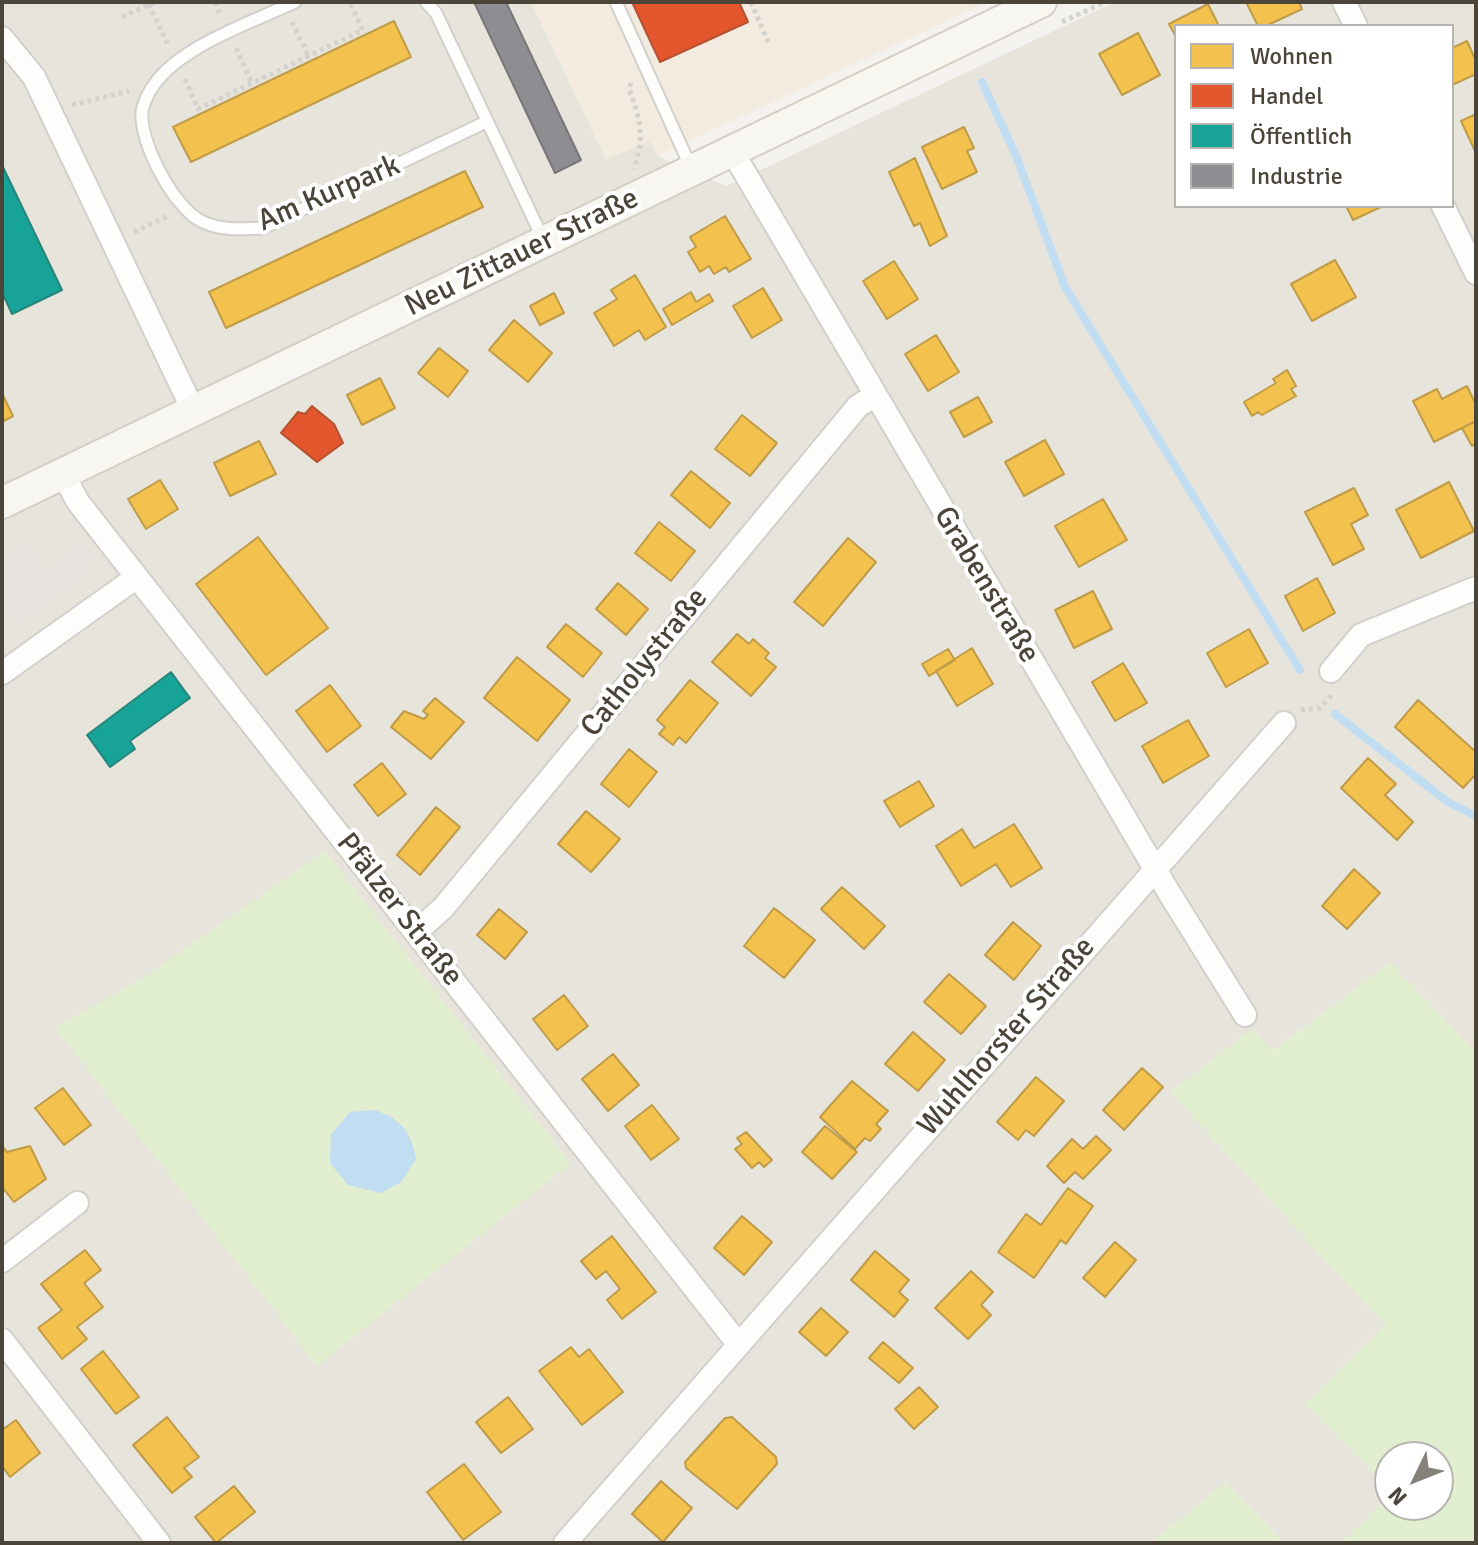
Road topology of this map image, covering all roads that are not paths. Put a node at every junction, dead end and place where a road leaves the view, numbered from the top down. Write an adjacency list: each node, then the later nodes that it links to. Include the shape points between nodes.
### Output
1 (426, 2): 8 (lane, via 436,13)
2 (616, 2): 10 (lane)
3 (1041, 2): 9 (main road, Neu Zittauer Straße)
4 (1344, 2): 6 (street)
5 (290, 5): 8 (lane, Am Kurpark, via 176,60 153,86 141,112 148,148 177,202 200,221 228,230 263,228)
6 (1355, 24)
7 (2, 38): 15 (street, via 40,89)
8 (486, 122): 12 (lane)
9 (732, 151): 10 (main road, Neu Zittauer Straße); 14 (street, Grabenstraße)
10 (693, 170): 12 (main road, Neu Zittauer Straße)
11 (1444, 208): 13 (street)
12 (545, 242): 15 (main road, Neu Zittauer Straße)
13 (1476, 272)
14 (874, 396): 23 (street, Grabenstraße); 24 (street, Catholystraße, via 858,406 443,908)
15 (193, 410): 16 (main road, Neu Zittauer Straße)
16 (62, 472): 17 (main road, Neu Zittauer Straße); 18 (street, Pfälzer Straße, via 78,502)
17 (2, 503)
18 (137, 577): 21 (street); 24 (street, Pfälzer Straße)
19 (1476, 588): 20 (street, via 1361,635)
20 (1331, 671)
21 (2, 673)
22 (1284, 723): 23 (street, Wuhlhorster Straße)
23 (1155, 868): 25 (street, Grabenstraße); 29 (street, Wuhlhorster Straße)
24 (416, 932): 29 (street, Pfälzer Straße)
25 (1245, 1015)
26 (77, 1203): 27 (street)
27 (2, 1261)
28 (2, 1340): 30 (street)
29 (739, 1345): 31 (street, Wuhlhorster Straße)
30 (159, 1543)
31 (565, 1543)

